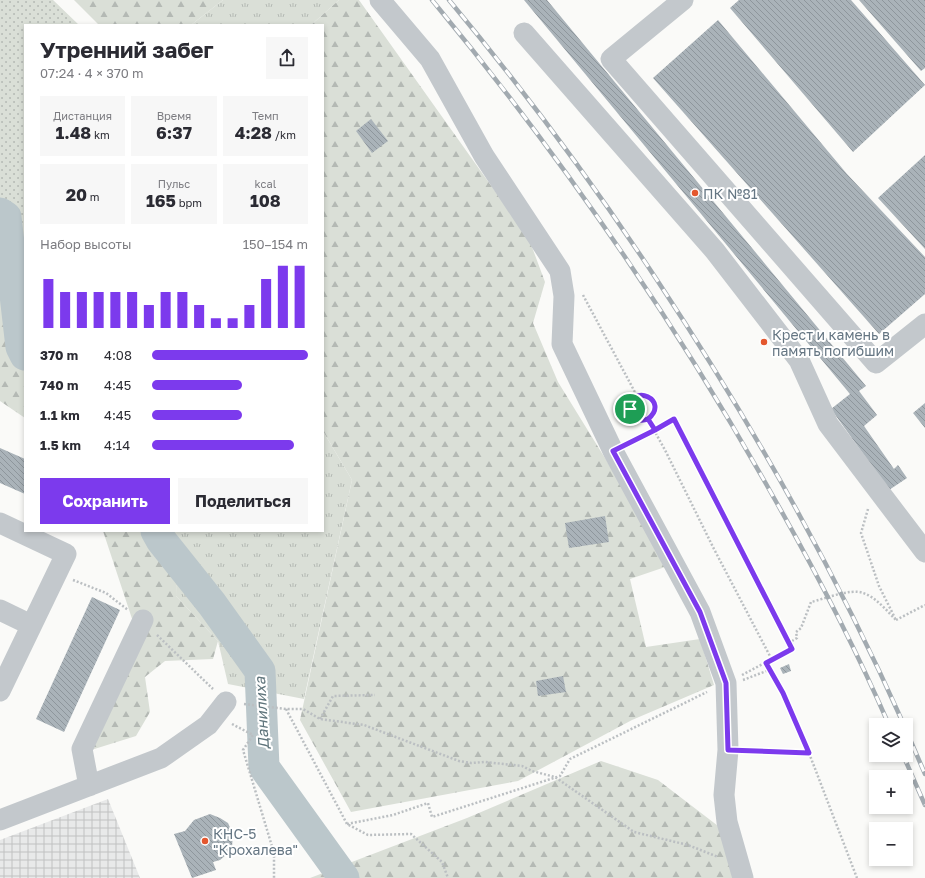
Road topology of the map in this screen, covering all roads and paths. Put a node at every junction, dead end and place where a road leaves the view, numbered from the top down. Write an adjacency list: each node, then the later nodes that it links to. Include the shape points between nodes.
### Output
1 (380, 0): 9 (street, via 430,59 484,156 560,271 564,296 562,344)
2 (683, 0): 5 (street, via 611,59 876,363)
3 (524, 33): 10 (street, via 715,251 799,360 828,424)
4 (584, 294): 6 (path)
5 (925, 324)
6 (638, 396): 7 (path, via 646,396 653,400 654,413); 7 (path, via 631,401 630,413 640,421)
7 (648, 419): 8 (path)
8 (655, 430): 9 (path); 18 (path, via 674,419); 19 (path)
9 (613, 451): 22 (street, via 700,612)
10 (875, 486): 12 (street); 16 (path, via 861,533 879,586)
11 (0, 523): 17 (street, via 66,554)
12 (925, 552)
13 (925, 605): 16 (path)
14 (0, 610): 17 (street)
15 (142, 620): 32 (street, via 82,749)
16 (896, 620): 18 (path, via 883,607 856,591 811,602 801,628 796,632 797,638 792,641)
17 (32, 625): 23 (street)
18 (792, 649): 19 (path)
19 (772, 660): 20 (path)
20 (766, 663): 21 (path); 22 (path)
21 (769, 670): 22 (path, via 731,686); 30 (path, via 783,693)
22 (726, 683): 29 (street); 31 (path, via 570,759 560,776)
23 (0, 692)
24 (375, 695): 27 (path, via 333,696)
25 (232, 702): 26 (path); 32 (street, via 208,725 161,758)
26 (286, 709): 27 (path, via 303,709); 34 (path)
27 (320, 718): 31 (path, via 364,725 459,761 522,766)
28 (253, 735): 36 (path, via 243,750 274,853)
29 (728, 750): 30 (path); 35 (street, via 724,795)
30 (809, 753): 38 (path)
31 (555, 777): 34 (path, via 432,817 428,803 393,815); 35 (path, via 634,832 688,845)
32 (89, 786): 33 (street)
33 (0, 820)
34 (347, 824): 37 (path, via 368,835 411,834 442,862)
35 (741, 872)
36 (274, 878)
37 (448, 878)
38 (857, 878)

